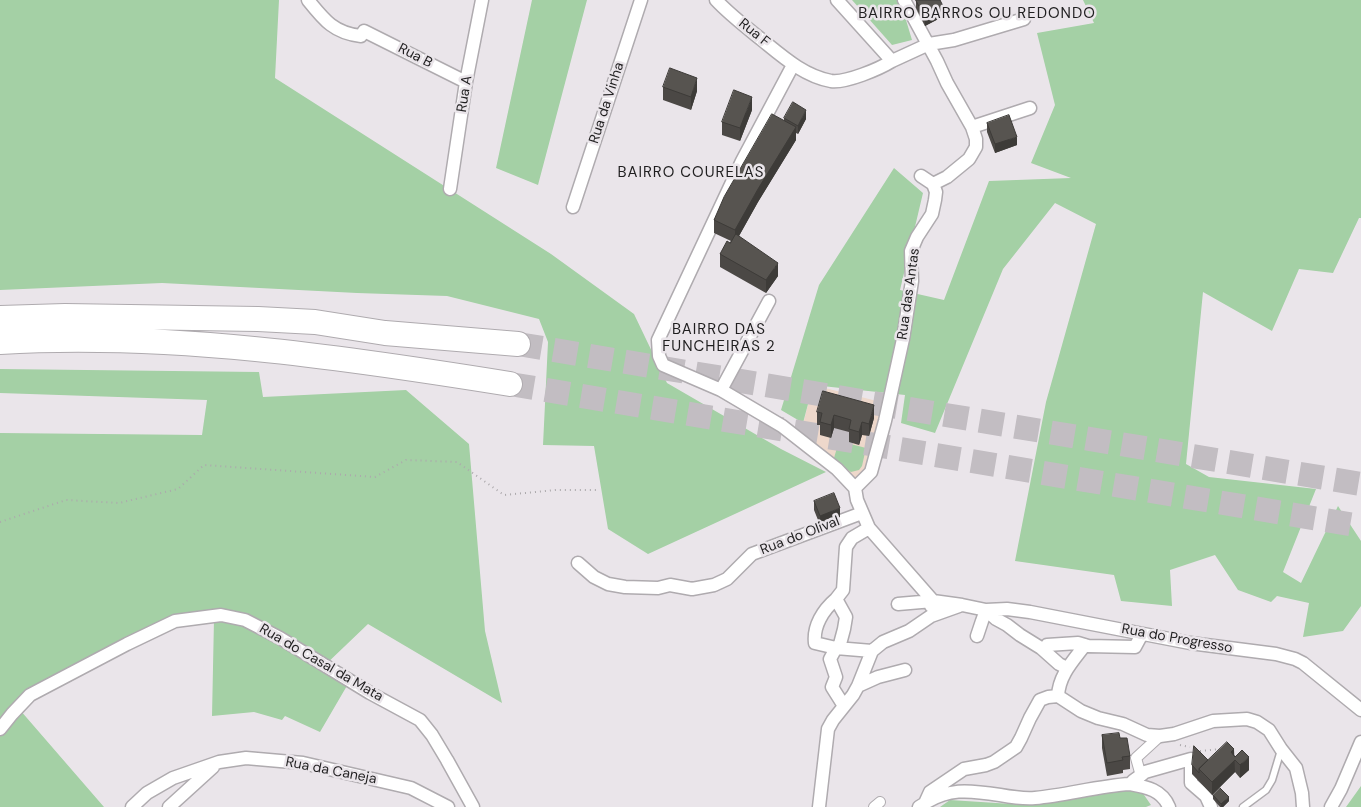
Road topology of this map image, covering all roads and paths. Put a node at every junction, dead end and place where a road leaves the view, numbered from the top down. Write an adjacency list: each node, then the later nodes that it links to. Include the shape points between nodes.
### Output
1 (308, 0): 12 (street, Rua B, via 332,26 348,34 361,36 364,31)
2 (482, 0): 12 (street, Rua A)
3 (641, 0): 18 (street, Rua da Vinha)
4 (707, 0): 7 (street)
5 (837, 0): 10 (street)
6 (904, 0): 9 (street)
7 (718, 2): 11 (street, Rua F)
8 (1024, 19): 9 (street, Rua F)
9 (929, 44): 10 (street, Rua F); 14 (street)
10 (892, 61): 11 (street, Rua F, via 848,80 832,81)
11 (793, 65): 26 (street, via 742,161 658,340 663,364)
12 (466, 82): 17 (street, Rua A)
13 (1030, 108): 14 (street)
14 (972, 127): 16 (street, via 976,147 969,160 947,178)
15 (921, 176): 16 (street)
16 (933, 184): 27 (street, Rua das Antas, via 936,192 932,214 911,251 912,281 903,339 884,422 871,472)
17 (450, 189)
18 (573, 207)
19 (769, 301): 26 (street)
20 (0, 302): 22 (highway, via 294,310 357,321)
21 (0, 318): 22 (highway, via 248,319 315,322)
22 (404, 334): 24 (highway)
23 (0, 342): 25 (highway, via 79,340 229,347 355,360)
24 (518, 344)
25 (510, 384)
26 (721, 390): 27 (street, via 782,426 837,469)
27 (855, 488): 29 (street)
28 (597, 490): 30 (path, via 504,495 457,462 406,460 376,477 204,465 178,488 119,503 66,500)
29 (862, 513): 31 (street); 32 (street, Rua do Olival, via 752,554 726,580 692,589 670,585 658,588 608,584)
30 (0, 522)
31 (869, 528): 33 (street, via 852,538 846,547 843,590); 34 (street)
32 (578, 563)
33 (836, 599): 42 (street, via 846,617 840,644); 42 (street, via 818,622 814,638 815,644)
34 (933, 601): 35 (street); 36 (street); 38 (street)
35 (898, 604)
36 (962, 605): 37 (street); 38 (street)
37 (986, 610): 39 (street, Rua do Progresso, via 1030,612); 40 (street); 43 (street)
38 (923, 622): 44 (street)
39 (1142, 634): 41 (street, via 1135,647); 50 (street, Rua do Progresso, via 1286,656 1303,663)
40 (977, 636)
41 (1085, 645): 43 (street, via 1048,644); 45 (street)
42 (836, 648): 44 (street); 49 (street, via 830,659 836,677 832,687)
43 (1044, 650): 45 (street)
44 (872, 651): 47 (street)
45 (1067, 668): 48 (street)
46 (904, 670): 47 (street)
47 (858, 686): 49 (street)
48 (1058, 696): 52 (street, via 1081,711 1147,735); 60 (street, via 1040,700 1016,747 986,766 964,769 930,792)
49 (844, 706): 65 (street, via 828,729)
50 (1358, 706)
51 (0, 729): 64 (street, Rua do Casal da Mata, via 30,696 127,644 175,621 222,615 245,620 280,638 420,720 447,760)
52 (1160, 736): 55 (street, via 1213,721 1247,719 1270,730); 58 (street, via 1136,758)
53 (1361, 742): 70 (street)
54 (1226, 749): 56 (path, via 1192,752)
55 (1281, 749): 68 (lane, via 1266,790); 69 (street, via 1296,768)
56 (1191, 759): 58 (street); 67 (street, via 1191,783 1206,796)
57 (219, 762): 61 (street, Rua da Caneja, via 173,778 147,793); 62 (street); 63 (street, Rua da Caneja, via 246,758 303,762 411,788)
58 (1141, 776): 59 (street)
59 (1130, 784): 60 (street, via 1032,798 956,791); 66 (street, via 1156,791)
60 (922, 805)
61 (132, 807)
62 (169, 807)
63 (448, 807)
64 (472, 807)
65 (819, 807)
66 (1170, 807)
67 (1211, 807)
68 (1242, 807)
69 (1303, 807)
70 (1331, 807)

